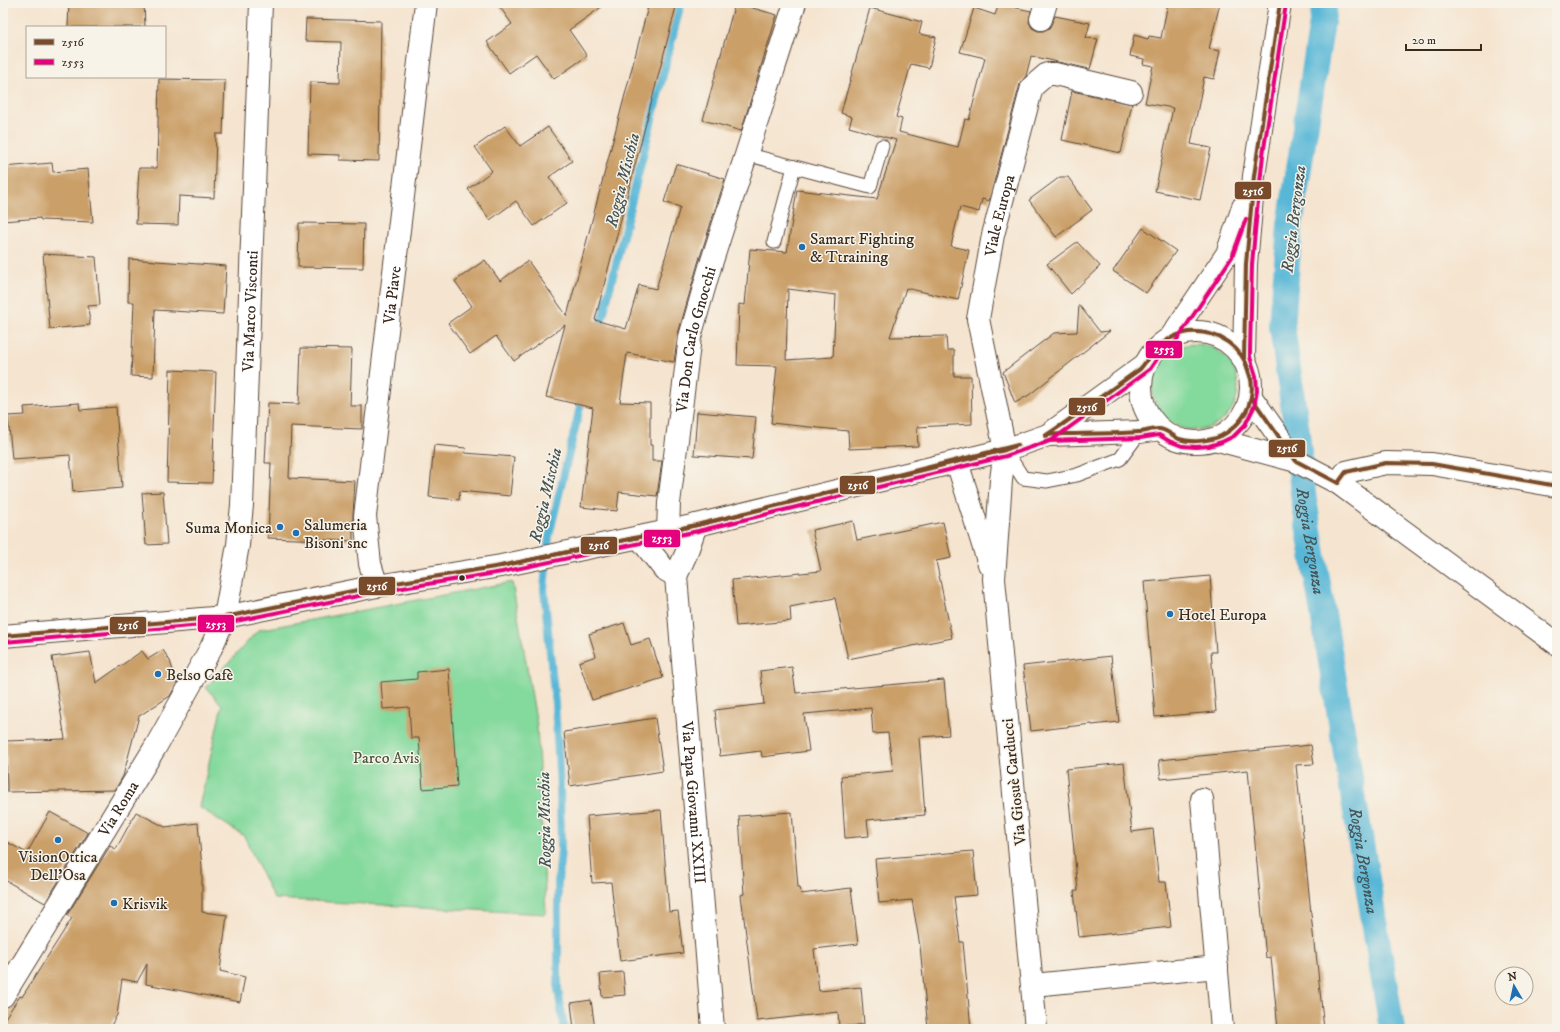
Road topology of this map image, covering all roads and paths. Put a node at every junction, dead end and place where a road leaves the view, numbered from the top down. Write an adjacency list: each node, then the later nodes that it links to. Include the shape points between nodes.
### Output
1 (261, 3): 29 (street, Via Marco Visconti, via 242,505 238,545)
2 (426, 3): 28 (street, Via Piave, via 365,516 370,564)
3 (795, 3): 7 (street, Via Don Carlo Gnocchi)
4 (1280, 3): 9 (street)
5 (1131, 92): 18 (street, Viale Europa, via 1055,74 1047,74 1032,87 993,235 978,319)
6 (882, 146): 8 (lane, via 870,187)
7 (746, 154): 8 (lane); 24 (street, Via Don Carlo Gnocchi, via 690,337 669,503)
8 (794, 167): 10 (lane)
9 (1254, 176): 11 (street, via 1226,254); 12 (street, via 1246,264)
10 (774, 242)
11 (1171, 337): 12 (street, via 1189,332 1208,333 1226,340); 13 (street, via 1159,346)
12 (1244, 358): 14 (street, via 1250,373)
13 (1146, 364): 15 (street, via 1141,378 1141,391); 16 (street)
14 (1251, 396): 17 (street, via 1238,423); 19 (street)
15 (1150, 431): 16 (street); 17 (street, via 1186,442 1205,442); 18 (lane, via 1120,459 1077,475 1047,481 1023,478)
16 (1048, 435): 18 (street)
17 (1214, 439): 19 (street)
18 (1005, 450): 20 (street); 27 (street, Via Giosuè Carducci)
19 (1296, 461): 21 (street)
20 (958, 462): 23 (street); 27 (street, Via Giosuè Carducci)
21 (1338, 482): 22 (street, via 1346,472 1386,463 1409,463 1432,464); 31 (street)
22 (1557, 486)
23 (696, 525): 24 (street); 26 (street)
24 (668, 530): 25 (street)
25 (639, 537): 26 (street, via 664,569); 28 (street, via 501,566)
26 (676, 576): 36 (street, Via Papa Giovanni XXIII)
27 (994, 579): 34 (street, Via Giosuè Carducci)
28 (377, 586): 29 (street)
29 (225, 617): 30 (street); 35 (street, Via Roma, via 164,733)
30 (3, 636)
31 (1557, 644)
32 (1202, 799): 33 (street)
33 (1217, 966): 34 (street); 38 (street)
34 (1032, 985): 37 (street, Via Giosuè Carducci)
35 (4, 992)
36 (713, 1029)
37 (1036, 1029)
38 (1222, 1029)

